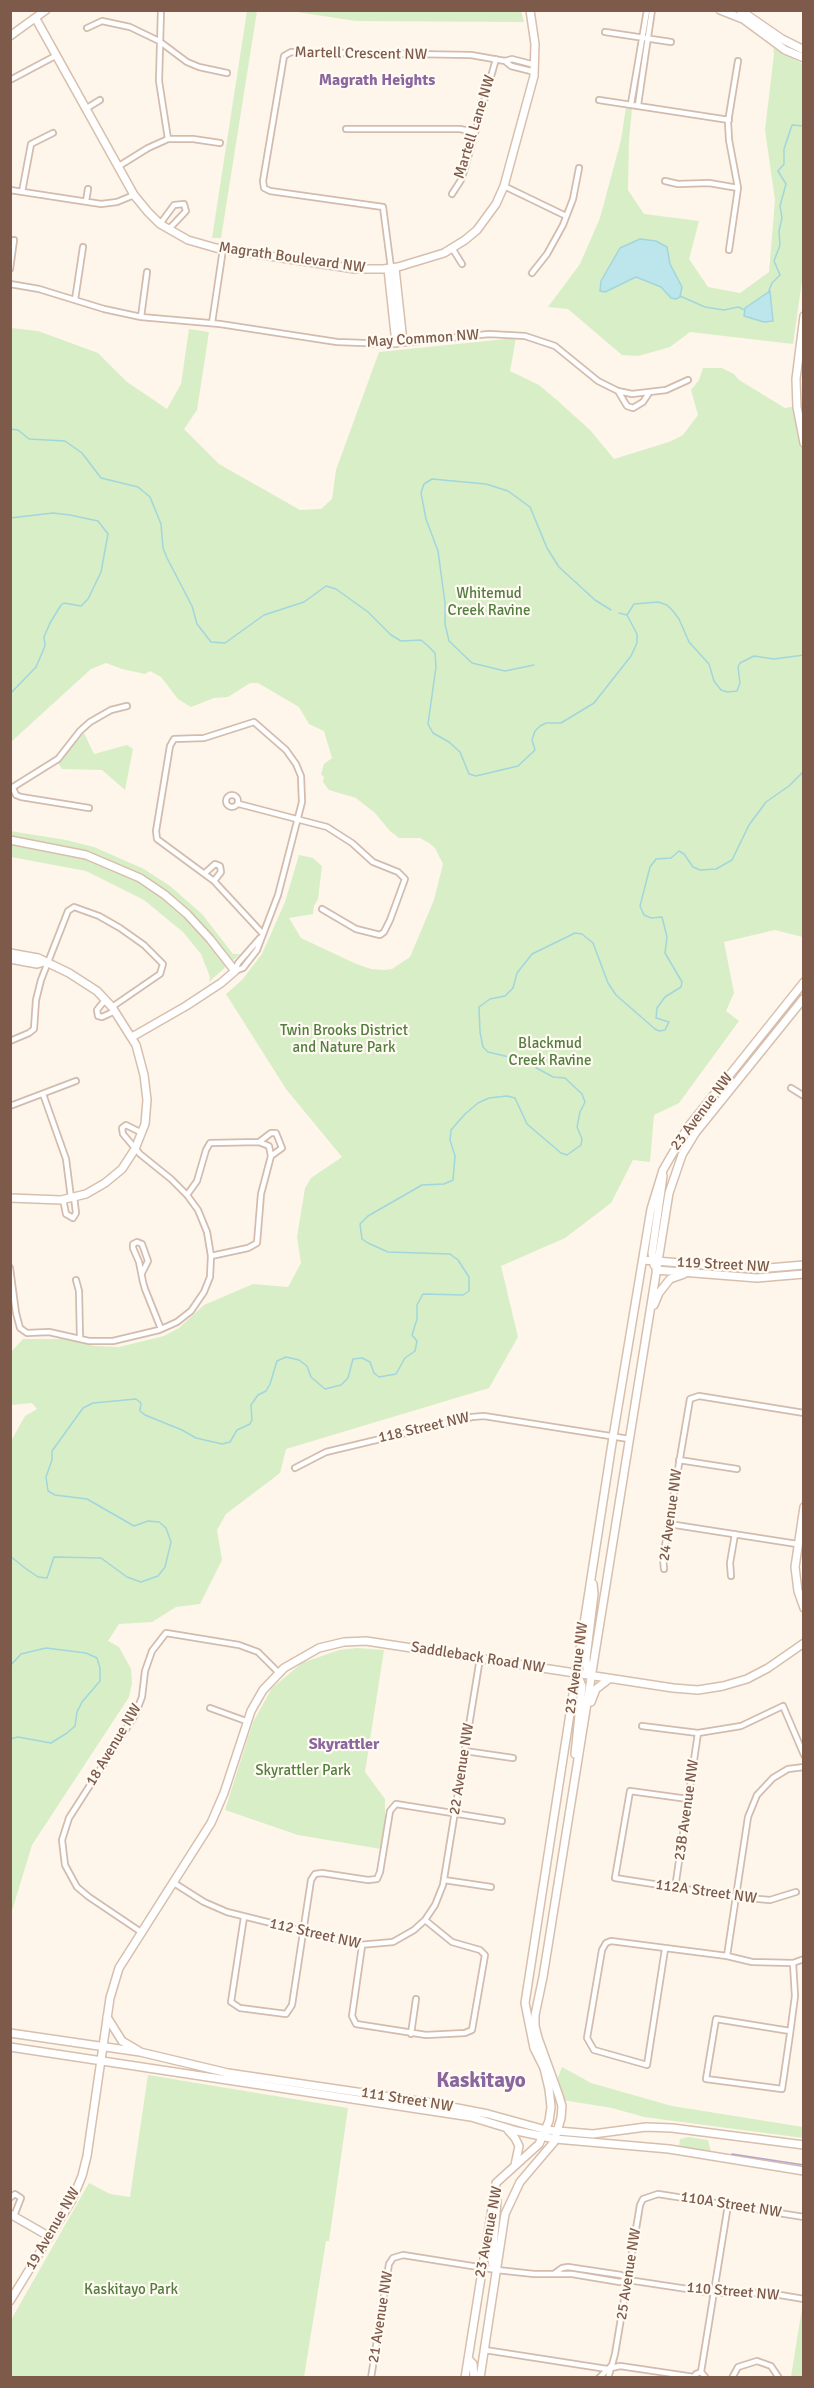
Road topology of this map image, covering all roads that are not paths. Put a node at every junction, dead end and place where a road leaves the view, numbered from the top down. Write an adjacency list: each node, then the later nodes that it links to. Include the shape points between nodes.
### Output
1 (46, 10): 8 (main road)
2 (161, 10): 13 (street)
3 (530, 10): 20 (main road, Magrath Boulevard NW)
4 (647, 10): 12 (street)
5 (652, 10): 12 (street)
6 (720, 10): 18 (main road, via 743,19 785,50)
7 (740, 10): 15 (main road)
8 (36, 19): 11 (main road); 16 (main road, Magrath Boulevard NW)
9 (87, 28): 13 (street, via 102,21 112,22)
10 (605, 32): 12 (street)
11 (10, 36)
12 (645, 38): 14 (street); 25 (street); 26 (street)
13 (159, 41): 21 (street, via 187,62); 32 (street, via 159,81)
14 (671, 42)
15 (804, 50)
16 (57, 55): 22 (street); 27 (main road, Magrath Boulevard NW)
17 (496, 58): 20 (street, Martell Crescent NW, via 512,59); 30 (street, Martell Lane NW); 54 (street, Martell Crescent NW, via 291,52 284,56 264,188 383,207)
18 (804, 58)
19 (738, 61): 28 (street)
20 (535, 69): 37 (main road, Magrath Boulevard NW)
21 (227, 74)
22 (10, 80)
23 (100, 100): 27 (street)
24 (598, 100): 25 (street)
25 (631, 104): 26 (street)
26 (638, 105): 28 (street)
27 (87, 108): 34 (main road, Magrath Boulevard NW)
28 (729, 120): 38 (street)
29 (346, 129): 30 (street)
30 (475, 132): 42 (street, Martell Lane NW, via 461,180)
31 (52, 133): 41 (street, via 31,144)
32 (168, 139): 33 (street); 34 (street)
33 (219, 143)
34 (119, 166): 43 (main road, Magrath Boulevard NW)
35 (579, 168): 45 (street)
36 (665, 181): 38 (street)
37 (504, 186): 45 (street); 50 (main road, Magrath Boulevard NW, via 487,218)
38 (738, 188): 52 (street)
39 (88, 189): 44 (street)
40 (10, 190): 41 (street)
41 (22, 192): 44 (street)
42 (452, 194)
43 (134, 195): 44 (street, via 112,203); 46 (main road, Magrath Boulevard NW)
44 (86, 201)
45 (566, 216): 57 (street, via 547,254)
46 (160, 224): 47 (main road, Magrath Boulevard NW); 47 (street, via 174,205 184,204 186,211)
47 (169, 229): 51 (main road, Magrath Boulevard NW, via 188,240)
48 (14, 240): 55 (street)
49 (82, 247): 59 (street)
50 (452, 248): 53 (street); 54 (main road, Magrath Boulevard NW)
51 (223, 249): 54 (main road, Magrath Boulevard NW, via 355,268); 62 (street)
52 (729, 250)
53 (462, 264)
54 (391, 268): 63 (main road)
55 (10, 269)
56 (147, 272): 61 (street)
57 (532, 273)
58 (10, 284): 59 (street, May Common NW)
59 (75, 300): 61 (street, May Common NW)
60 (804, 316): 67 (main road, via 796,379)
61 (141, 317): 62 (street, May Common NW)
62 (212, 323): 63 (street, May Common NW, via 337,342)
63 (400, 343): 65 (street, May Common NW, via 489,334 532,337 561,350 597,381)
64 (688, 380): 66 (street, May Common NW)
65 (618, 391): 66 (street, May Common NW); 66 (street, May Common NW, via 622,401 633,408 644,402)
66 (649, 393)
67 (804, 443)
68 (127, 706): 69 (street, via 90,722 58,759)
69 (12, 789): 71 (street, via 21,797)
70 (238, 804): 72 (street)
71 (90, 808)
72 (299, 819): 74 (street, via 303,795 296,764 283,746 256,723 204,738 174,739 156,837); 76 (street, via 332,830 366,857 405,879 390,920 380,935 356,928); 77 (street)
73 (10, 840): 81 (main road, via 86,855 140,878 187,914)
74 (205, 873): 75 (street); 75 (street, via 215,864 220,866 221,872)
75 (214, 881): 77 (street)
76 (322, 909)
77 (262, 936): 81 (street)
78 (10, 953): 80 (main road)
79 (10, 959): 80 (main road)
80 (45, 963): 84 (main road, via 82,981); 85 (street, via 74,907 120,928 162,961 163,967 160,974); 87 (street, via 34,1029)
81 (235, 971): 86 (main road, via 222,983)
82 (804, 982): 97 (main road, 23 Avenue NW, via 688,1127)
83 (804, 998): 103 (main road, 23 Avenue NW, via 696,1132 682,1155 669,1193)
84 (105, 1000): 85 (main road); 85 (street, via 97,1010 98,1016)
85 (114, 1009): 86 (main road)
86 (132, 1037): 93 (main road, via 147,1093)
87 (10, 1041)
88 (76, 1081): 90 (street)
89 (791, 1088): 91 (street)
90 (43, 1094): 92 (street); 100 (street, via 66,1158)
91 (804, 1096)
92 (10, 1106)
93 (142, 1133): 95 (main road); 95 (street, via 128,1125 122,1128)
94 (259, 1142): 96 (street, via 269,1146); 96 (street, via 276,1133 282,1148); 98 (street, via 210,1143 197,1181)
95 (135, 1149): 98 (street); 100 (main road, via 112,1178 92,1191)
96 (270, 1155): 101 (street, via 259,1203 257,1243)
97 (663, 1170): 102 (main road, 23 Avenue NW, via 651,1209); 103 (main road)
98 (187, 1195): 101 (street, via 204,1224)
99 (10, 1198): 100 (main road)
100 (69, 1198)
101 (211, 1256): 111 (street, via 210,1277 196,1305 182,1320)
102 (643, 1260): 103 (main road, 119 Street NW); 115 (main road, 23 Avenue NW)
103 (655, 1261): 104 (main road, 119 Street NW, via 756,1269); 106 (main road)
104 (804, 1265)
105 (10, 1268): 112 (street, via 13,1301 23,1331)
106 (656, 1270): 108 (main road, 119 Street NW); 113 (main road, 23 Avenue NW)
107 (142, 1273): 107 (street, via 148,1261 142,1244 137,1242 133,1248); 111 (street)
108 (686, 1274): 109 (main road, 119 Street NW, via 757,1278); 113 (main road, via 670,1279 659,1293)
109 (804, 1274)
110 (76, 1280): 112 (street)
111 (161, 1329): 112 (street, via 113,1341)
112 (80, 1339)
113 (644, 1346): 116 (main road, 23 Avenue NW)
114 (804, 1413): 117 (street, 24 Avenue NW, via 692,1397)
115 (613, 1437): 116 (street, 118 Street NW); 118 (street, 118 Street NW, via 472,1417 326,1452); 125 (main road, 23 Avenue NW)
116 (629, 1439): 132 (main road, 23 Avenue NW)
117 (679, 1460): 119 (street, 24 Avenue NW); 121 (street, 24 Avenue NW)
118 (295, 1468)
119 (737, 1469)
120 (804, 1507): 123 (main road)
121 (669, 1524): 122 (street); 124 (street, 24 Avenue NW)
122 (735, 1534): 123 (street); 126 (street)
123 (798, 1544): 127 (main road, via 795,1575)
124 (664, 1569)
125 (591, 1572): 131 (main road, 23 Avenue NW); 132 (main road, via 594,1594 586,1670)
126 (731, 1576)
127 (804, 1608)
128 (804, 1643): 133 (main road, Saddleback Road NW, via 764,1670 723,1686 682,1690)
129 (480, 1658): 130 (main road, Saddleback Road NW, via 352,1642 313,1651); 131 (main road, Saddleback Road NW); 139 (street, 22 Avenue NW)
130 (278, 1672): 136 (main road, Saddleback Road NW, via 258,1697); 155 (street, 18 Avenue NW, via 262,1655 247,1647 166,1633 156,1643 135,1715 67,1821 63,1834 65,1865 71,1879 88,1898)
131 (577, 1674): 132 (main road, Saddleback Road NW); 143 (main road, via 582,1686); 173 (main road, 23 Avenue NW, via 525,2002 529,2030 549,2089 551,2107)
132 (592, 1676): 133 (main road, Saddleback Road NW); 135 (main road, 23 Avenue NW)
133 (609, 1679): 135 (main road, via 594,1693)
134 (210, 1708): 136 (street)
135 (585, 1716): 143 (main road, 23 Avenue NW)
136 (246, 1721): 148 (main road, Saddleback Road NW, via 218,1809)
137 (642, 1726): 138 (street)
138 (698, 1732): 140 (street, via 741,1726 783,1706); 144 (street, 23B Avenue NW)
139 (465, 1751): 141 (street); 145 (street, 22 Avenue NW)
140 (804, 1755)
141 (513, 1758)
142 (804, 1767): 152 (street, via 788,1769 772,1778 757,1795 748,1816)
143 (576, 1771): 172 (main road, 23 Avenue NW, via 535,2026 562,2106)
144 (688, 1799): 150 (street, 23B Avenue NW); 150 (street, 112A Street NW, via 630,1791 615,1878)
145 (455, 1813): 146 (street); 147 (street, 22 Avenue NW); 156 (street, via 393,1805 376,1879 315,1874)
146 (502, 1821)
147 (444, 1880): 149 (street); 154 (street, 22 Avenue NW)
148 (174, 1883): 153 (street, 112 Street NW, via 209,1905); 155 (main road, Saddleback Road NW)
149 (491, 1887)
150 (675, 1888): 152 (street, 112A Street NW)
151 (796, 1892): 152 (street, 112A Street NW, via 770,1900)
152 (736, 1897): 159 (street)
153 (244, 1917): 156 (street, 112 Street NW); 156 (street, via 230,1997 232,2004 240,2008 288,2013)
154 (425, 1920): 157 (street, 112 Street NW, via 393,1942); 166 (street, via 452,1942 483,1953 485,1960 472,2030 443,2035)
155 (141, 1932): 163 (main road, Saddleback Road NW, via 117,1974)
156 (303, 1932): 157 (street, 112 Street NW)
157 (362, 1946): 166 (street, via 351,2016 354,2023)
158 (665, 1949): 158 (street, via 647,2066 594,2050 587,2038 606,1943); 159 (street)
159 (727, 1956): 161 (street, via 752,1962)
160 (804, 1959): 161 (street)
161 (793, 1963): 164 (street, via 795,1996)
162 (416, 1999): 166 (street)
163 (108, 2017): 167 (main road, Saddleback Road NW); 169 (main road, via 122,2041)
164 (790, 2031): 164 (street, via 782,2089 706,2079 716,2019)
165 (10, 2033): 167 (main road, 111 Street NW)
166 (411, 2034)
167 (102, 2046): 169 (main road, 111 Street NW); 170 (main road, 19 Avenue NW)
168 (10, 2047): 170 (main road, 111 Street NW)
169 (140, 2052): 173 (main road, 111 Street NW, via 228,2073 488,2114)
170 (100, 2061): 171 (main road, 111 Street NW, via 471,2117); 184 (main road, 19 Avenue NW, via 85,2167 72,2200)
171 (503, 2127): 173 (main road, 111 Street NW); 176 (main road, via 519,2146)
172 (557, 2131): 173 (main road, 111 Street NW); 174 (main road, 23 Avenue NW); 175 (main road, 111 Street NW, via 593,2134 672,2128)
173 (545, 2133): 174 (main road, 111 Street NW); 176 (main road, 23 Avenue NW)
174 (555, 2139): 177 (main road, 111 Street NW, via 669,2149); 187 (main road, 23 Avenue NW, via 513,2193 505,2214)
175 (804, 2145)
176 (515, 2165): 178 (main road, 23 Avenue NW)
177 (804, 2171)
178 (495, 2187): 186 (main road, 23 Avenue NW); 187 (main road, via 498,2191 492,2262)
179 (658, 2194): 181 (street, 110A Street NW); 188 (street, 25 Avenue NW, via 641,2202)
180 (10, 2198): 182 (street, via 15,2194 21,2198)
181 (728, 2205): 183 (street, 110A Street NW); 189 (street)
182 (12, 2215): 184 (main road)
183 (804, 2217)
184 (50, 2237): 191 (main road, 19 Avenue NW)
185 (393, 2258): 186 (street, 110 Street NW, via 404,2255); 197 (street, 21 Avenue NW)
186 (482, 2268): 187 (street, 110 Street NW); 193 (main road, 23 Avenue NW)
187 (497, 2270): 188 (street, 110 Street NW); 192 (main road, 23 Avenue NW)
188 (628, 2280): 189 (street, 110 Street NW); 194 (street, 25 Avenue NW)
189 (714, 2293): 190 (street, 110 Street NW); 195 (street)
190 (804, 2299)
191 (10, 2301)
192 (485, 2350): 194 (street); 199 (main road, 23 Avenue NW)
193 (468, 2360): 196 (main road, 23 Avenue NW); 198 (main road, via 474,2364)
194 (610, 2367): 200 (street); 201 (street, 25 Avenue NW); 202 (street)
195 (701, 2372): 202 (street); 203 (street)
196 (466, 2376)
197 (371, 2378)
198 (474, 2378)
199 (480, 2378)
200 (599, 2378)
201 (608, 2378)
202 (694, 2378)
203 (706, 2378)
204 (732, 2378): 205 (street, via 738,2367 754,2361 771,2366)
205 (779, 2378)

